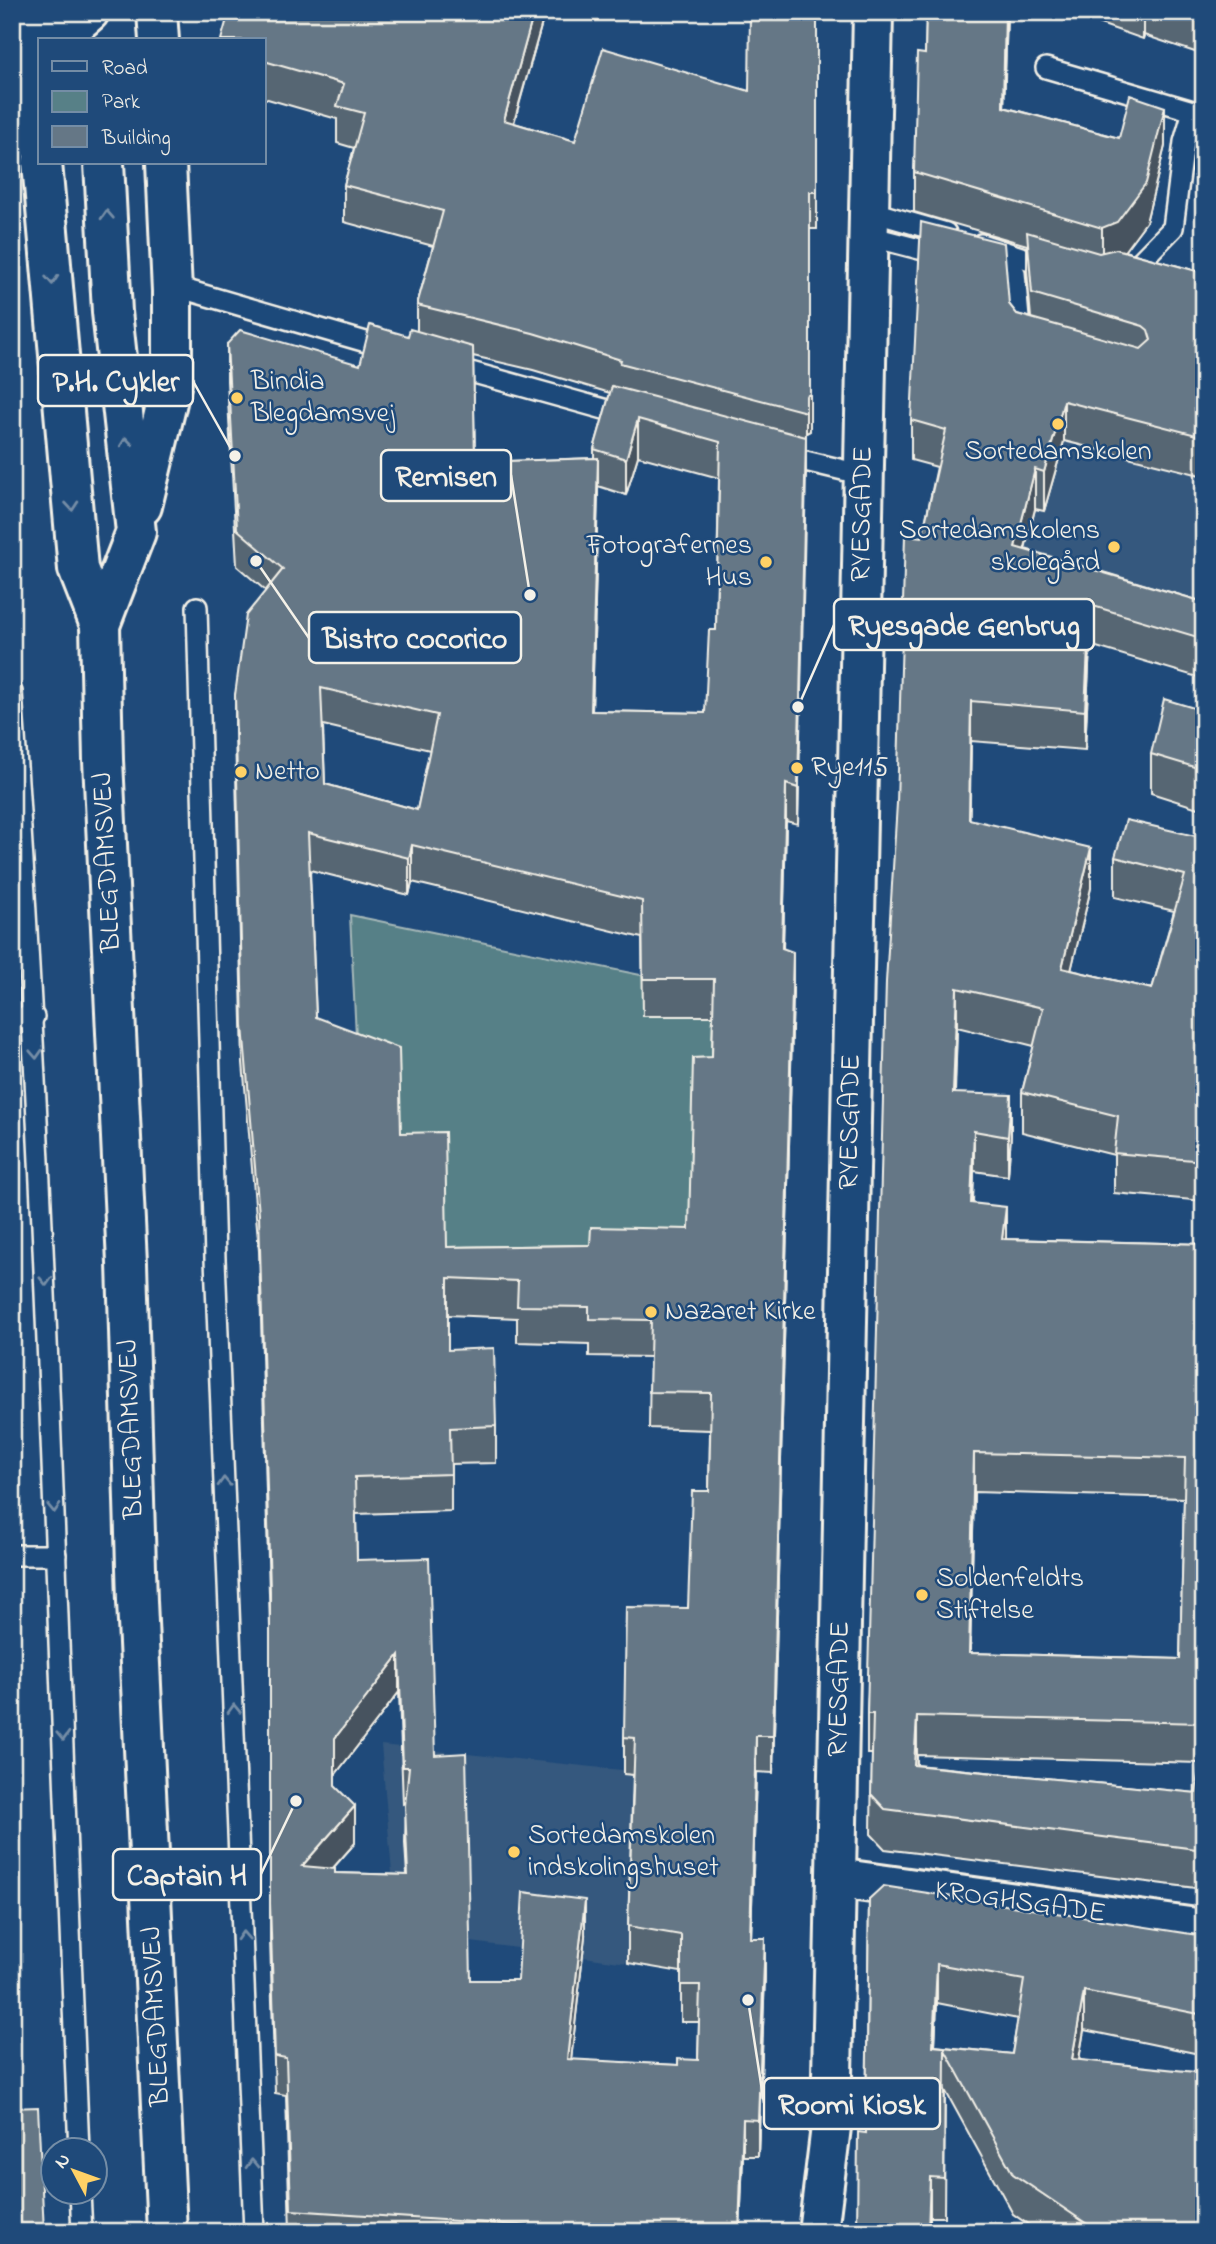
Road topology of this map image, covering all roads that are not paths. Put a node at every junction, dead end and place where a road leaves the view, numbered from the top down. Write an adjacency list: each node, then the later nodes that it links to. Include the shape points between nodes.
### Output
1 (34, 12): 9 (street)
2 (89, 12): 6 (street)
3 (104, 12): 7 (street)
4 (157, 12): 8 (street)
5 (873, 12): 15 (street, RYESGADE)
6 (57, 38)
7 (103, 38)
8 (159, 38)
9 (37, 54): 11 (street)
10 (1046, 68): 17 (lane, via 1193,111 1184,142 1173,228 1136,266)
11 (38, 85)
12 (42, 164): 27 (street, BLEGDAMSVEJ, one-way to 27, via 78,569)
13 (104, 164): 25 (street, BLEGDAMSVEJ, one-way to 13, via 112,312)
14 (166, 164): 18 (street)
15 (869, 224): 16 (lane); 19 (lane, via 1015,273 1021,342); 24 (street, RYESGADE)
16 (1068, 272)
17 (1103, 281)
18 (172, 291): 20 (lane, via 187,290); 25 (street, via 172,381)
19 (1034, 346)
20 (402, 353)
21 (429, 360): 22 (lane)
22 (654, 423)
23 (759, 450): 24 (lane)
24 (864, 475): 33 (street, RYESGADE)
25 (136, 532): 27 (street, BLEGDAMSVEJ)
26 (197, 607): 39 (lane, one-way to 26, via 215,1259)
27 (100, 625): 38 (street, BLEGDAMSVEJ, via 137,1601)
28 (12, 692): 29 (lane)
29 (34, 1017): 30 (lane); 32 (lane, one-way to 32)
30 (12, 1018)
31 (12, 1555): 32 (lane)
32 (56, 1555): 35 (lane, one-way to 35)
33 (836, 1878): 34 (street, KROGHSGADE); 40 (street, RYESGADE, via 831,2127)
34 (1204, 1929)
35 (78, 2136)
36 (81, 2206): 37 (lane)
37 (82, 2232)
38 (167, 2232)
39 (254, 2232)
40 (818, 2232)

